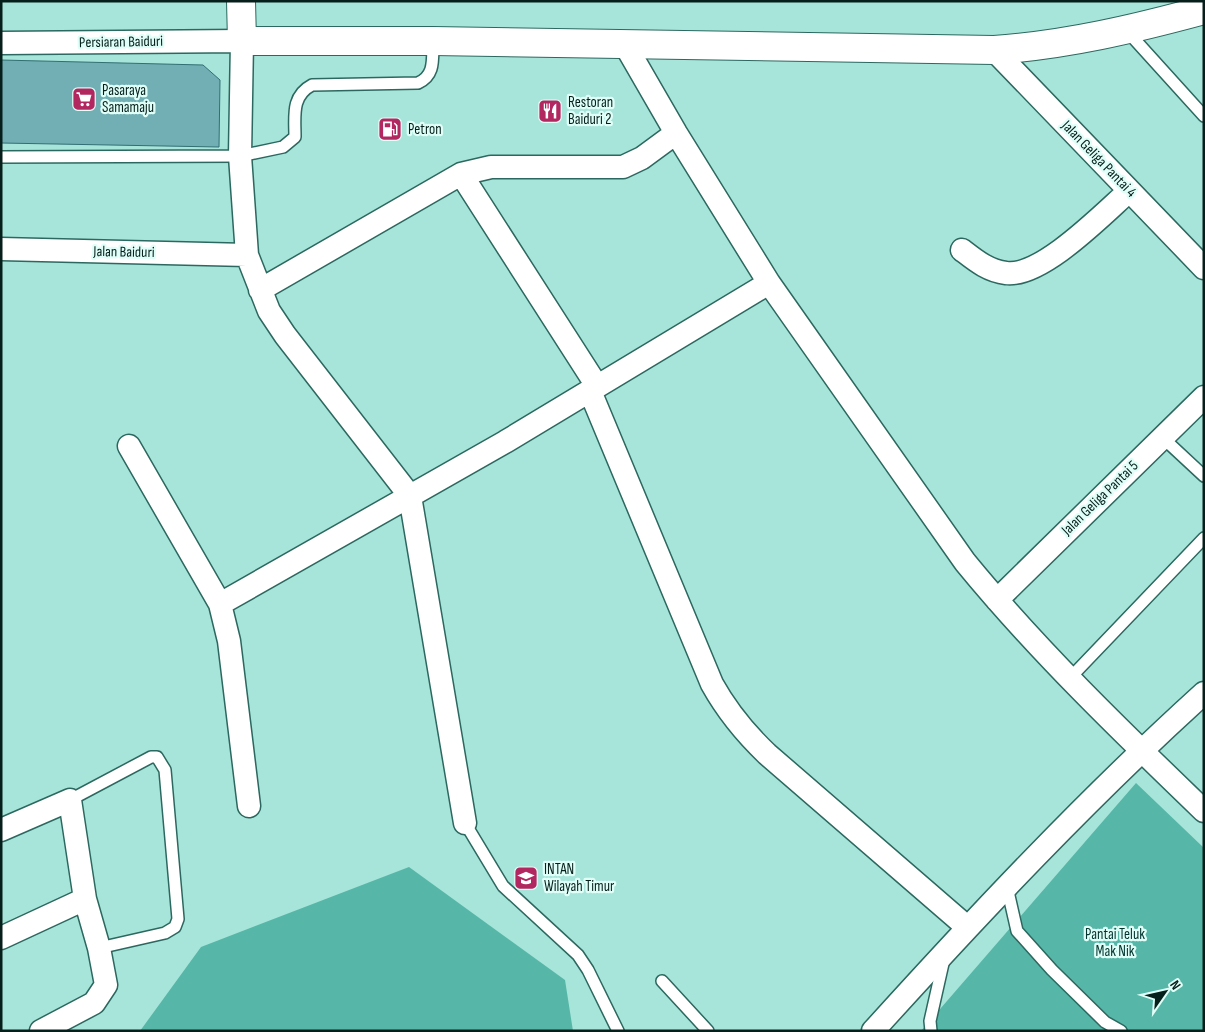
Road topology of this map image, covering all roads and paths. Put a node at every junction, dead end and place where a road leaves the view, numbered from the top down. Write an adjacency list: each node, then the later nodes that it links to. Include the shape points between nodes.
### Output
1 (241, 1): 4 (street)
2 (1204, 10): 3 (street)
3 (1128, 31): 8 (street, via 1040,47); 9 (lane)
4 (242, 40): 5 (street); 6 (street, Persiaran Baiduri); 11 (street)
5 (432, 40): 7 (street); 11 (lane, via 431,73 427,79 418,83 312,85 303,90 295,103 295,137 291,142 283,147)
6 (1, 43)
7 (624, 43): 8 (street); 10 (street)
8 (994, 50): 14 (street, Jalan Geliga Pantai 4)
9 (1204, 116)
10 (676, 133): 13 (street, via 642,158 623,167 491,167); 19 (street)
11 (240, 156): 12 (lane); 17 (street)
12 (1, 157)
13 (461, 174): 20 (street); 21 (street)
14 (1129, 191): 16 (street, via 1051,258 1027,270 1007,274 993,270); 18 (street, Jalan Geliga Pantai 4)
15 (1, 249): 17 (street, Jalan Baiduri)
16 (962, 250)
17 (247, 255): 20 (street)
18 (1204, 268)
19 (769, 282): 21 (street); 28 (street, via 965,562)
20 (260, 290): 26 (street, via 269,312 285,335)
21 (593, 389): 26 (street); 40 (street, via 712,684 727,711 767,754)
22 (1204, 397): 23 (street, Jalan Geliga Pantai 5)
23 (1162, 437): 25 (lane); 28 (street, Jalan Geliga Pantai 5)
24 (129, 446): 29 (street)
25 (1204, 476)
26 (410, 496): 29 (street); 36 (street)
27 (1204, 538): 30 (lane)
28 (997, 600): 30 (street)
29 (220, 604): 34 (street, via 229,641)
30 (1071, 677): 32 (street)
31 (1204, 693): 32 (street)
32 (1141, 750): 35 (street); 38 (street)
33 (70, 800): 37 (street); 39 (street); 42 (lane, via 151,757 157,757 165,770 178,919 175,927 164,933)
34 (249, 806)
35 (1204, 811)
36 (465, 823): 46 (lane, via 503,886 578,955)
37 (1, 830)
38 (1007, 887): 40 (street); 50 (lane, via 1017,931 1105,1022)
39 (85, 899): 41 (street); 42 (street)
40 (967, 927): 43 (street)
41 (1, 938)
42 (99, 948): 45 (street, via 106,985 94,1003)
43 (946, 950): 48 (street); 49 (lane, via 930,1021)
44 (662, 981): 47 (lane)
45 (41, 1031)
46 (618, 1031)
47 (708, 1031)
48 (873, 1031)
49 (931, 1031)
50 (1121, 1031)

